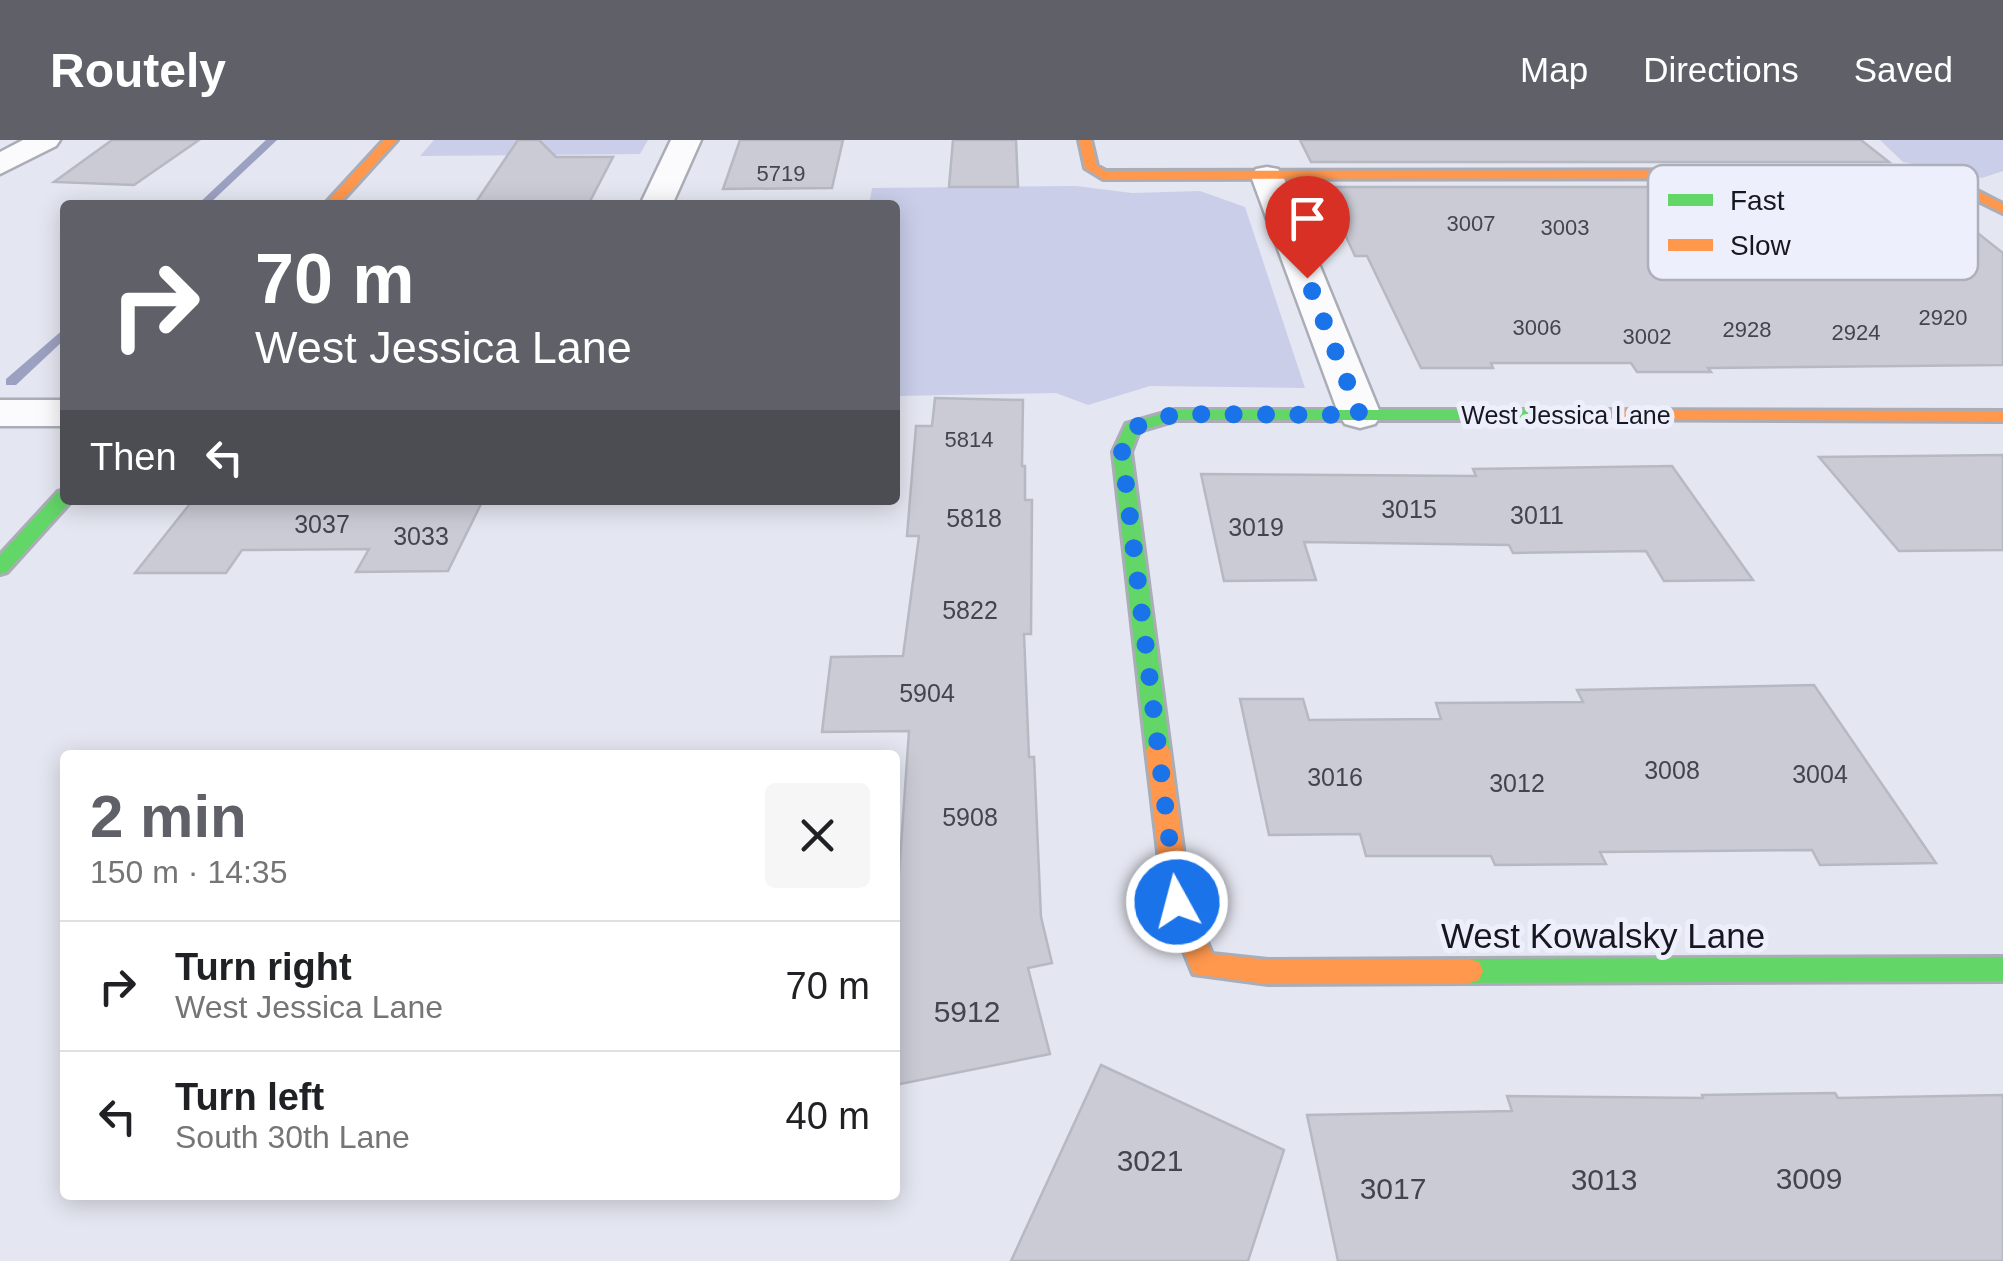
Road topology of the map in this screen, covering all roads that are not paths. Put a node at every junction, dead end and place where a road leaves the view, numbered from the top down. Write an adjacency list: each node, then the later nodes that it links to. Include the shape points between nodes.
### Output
1 (45, 140): 5 (street)
2 (391, 140): 9 (street)
3 (686, 140): 10 (street)
4 (1085, 140): 7 (street, via 1091,168 1103,175)
5 (0, 164)
6 (1648, 175): 7 (street)
7 (1268, 176): 14 (street)
8 (1978, 193): 11 (street)
9 (336, 200)
10 (658, 200)
11 (2003, 210)
12 (0, 413): 13 (street)
13 (60, 413)
14 (1360, 415): 15 (street, West Jessica Lane); 18 (street, West Jessica Lane, via 1175,414 1132,428 1122,452 1177,902)
15 (2003, 416)
16 (60, 501): 17 (street)
17 (0, 567)
18 (1203, 965): 19 (street, West Kowalsky Lane, via 1268,972)
19 (2003, 969)

